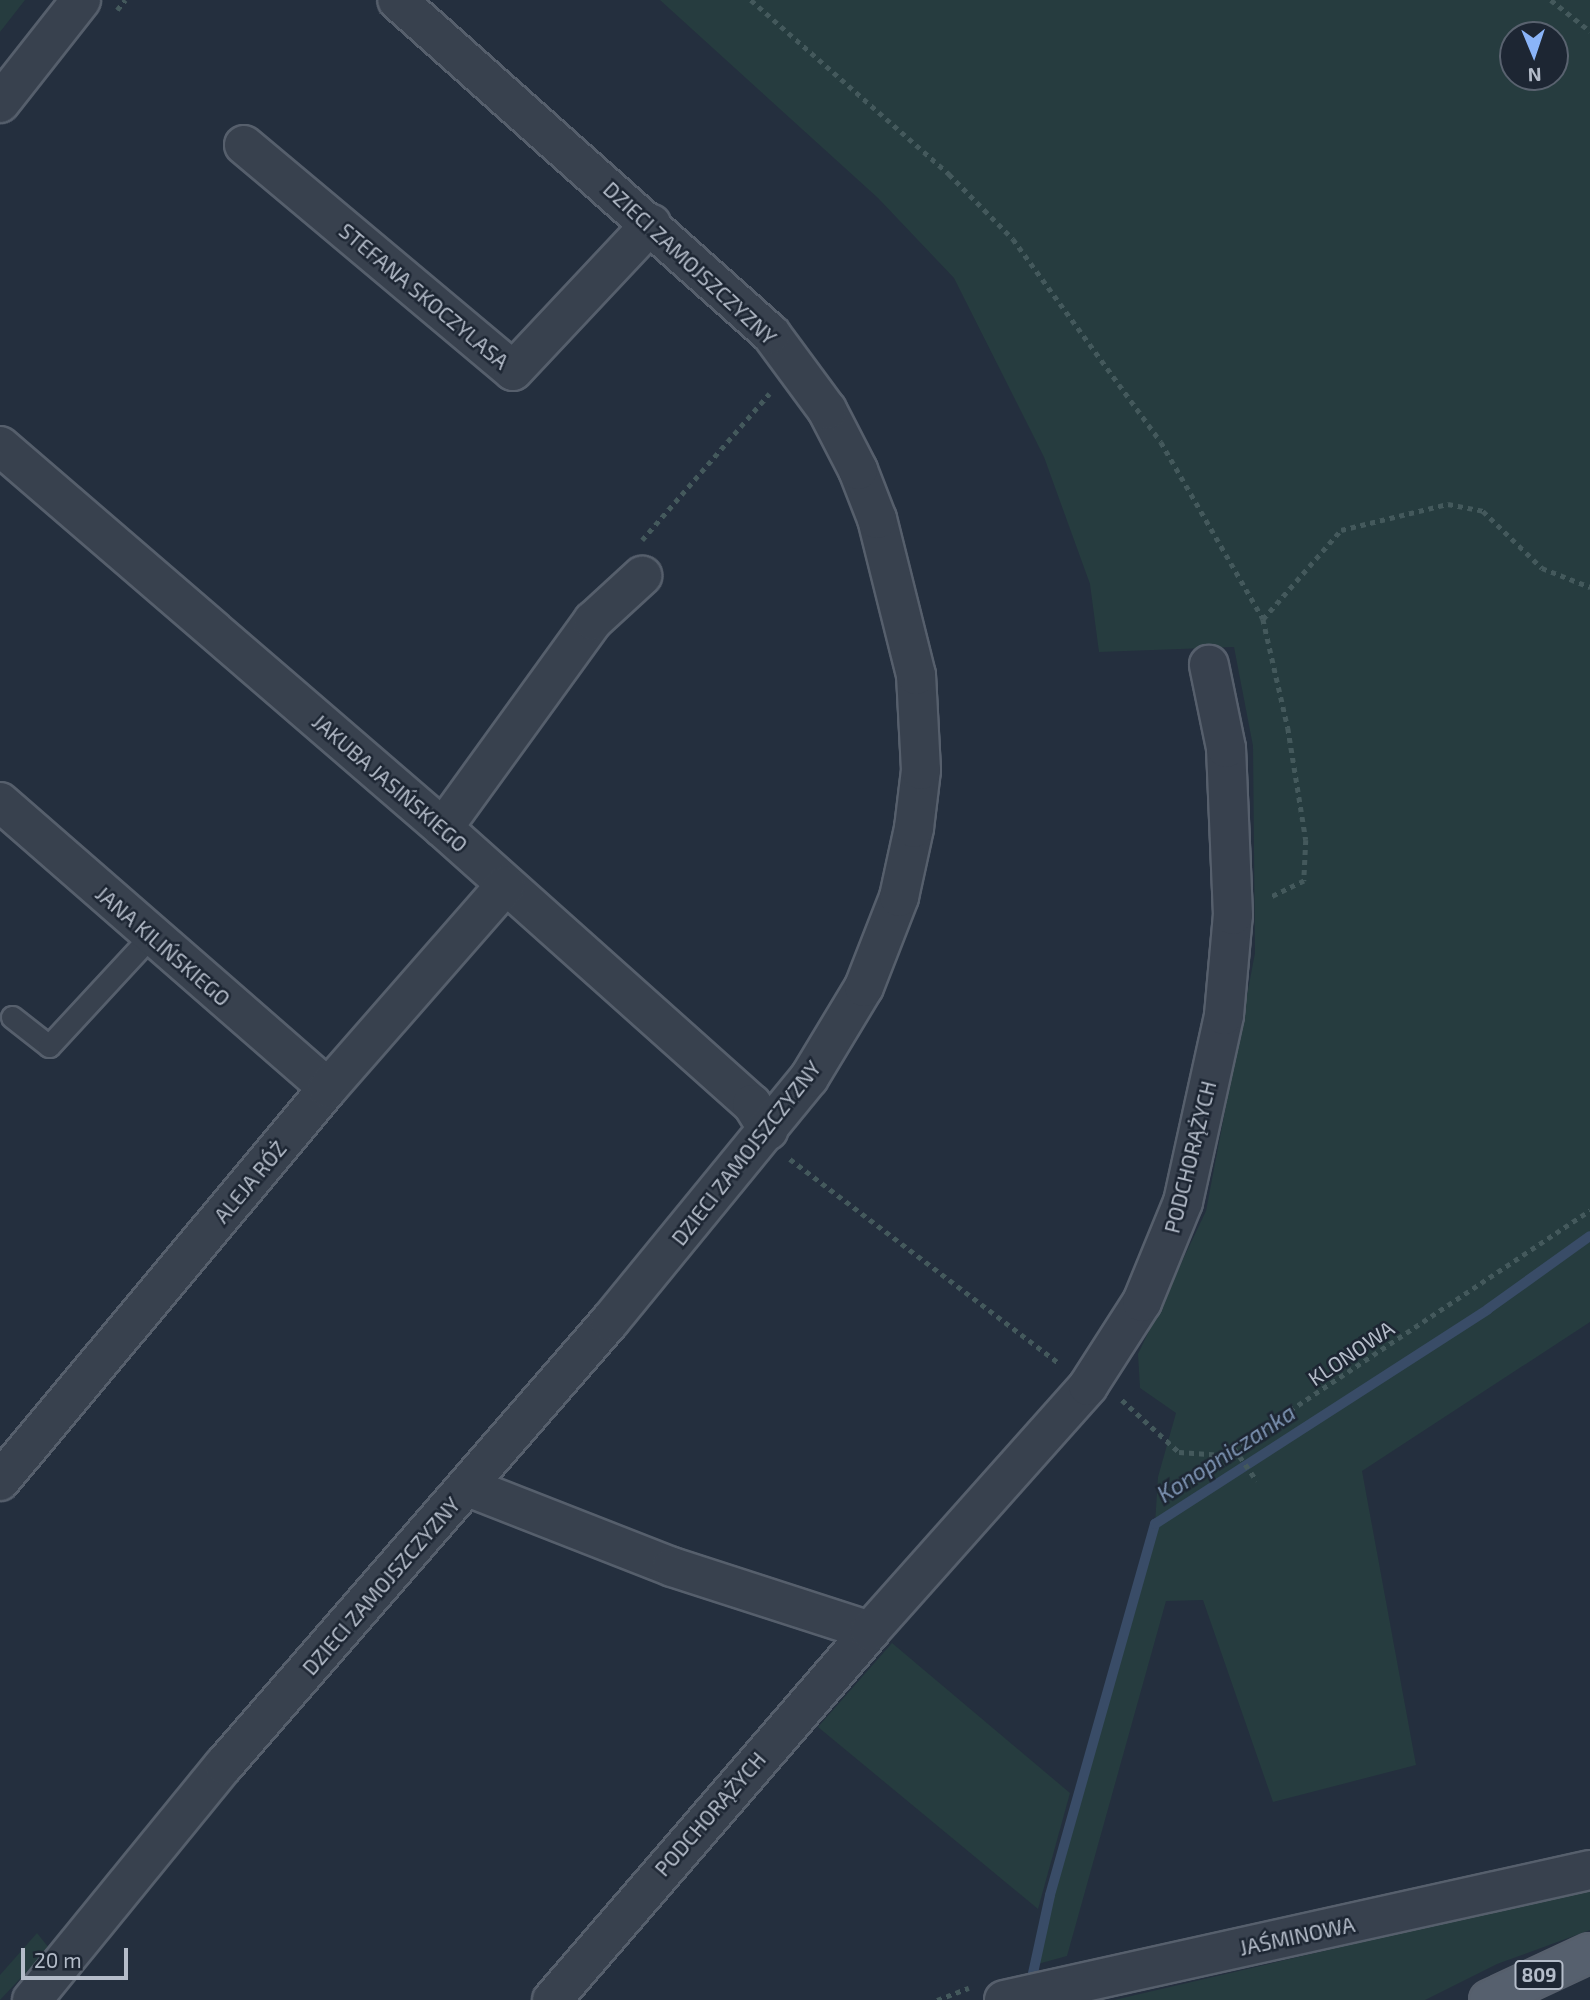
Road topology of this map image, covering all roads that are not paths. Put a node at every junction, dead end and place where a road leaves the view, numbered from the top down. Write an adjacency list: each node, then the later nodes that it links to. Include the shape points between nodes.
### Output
1 (80, 0): 3 (street)
2 (397, 0): 5 (street, DZIECI ZAMOJSZCZYZNY)
3 (0, 103)
4 (244, 145): 5 (street, STEFANA SKOCZYLASA, via 513,371)
5 (651, 224): 15 (street, DZIECI ZAMOJSZCZYZNY, via 771,334 827,410 877,519 916,675 921,769 899,897 864,987 808,1078)
6 (0, 446): 10 (street, JAKUBA JASIŃSKIEGO)
7 (642, 576): 10 (street, via 593,621)
8 (1209, 665): 18 (street, PODCHORĄŻYCH, via 1226,748 1233,915 1224,1015 1183,1202 1142,1302 1092,1380)
9 (0, 802): 12 (street, JANA KILIŃSKIEGO)
10 (443, 828): 11 (street, JAKUBA JASIŃSKIEGO)
11 (505, 886): 14 (street, ALEJA RÓŻ); 15 (street, JAKUBA JASIŃSKIEGO, via 752,1104)
12 (150, 937): 13 (lane, via 49,1046); 14 (street, JANA KILIŃSKIEGO)
13 (12, 1017)
14 (328, 1088): 16 (street, ALEJA RÓŻ)
15 (768, 1130): 17 (street, DZIECI ZAMOJSZCZYZNY)
16 (0, 1481)
17 (468, 1487): 18 (street, via 673,1567); 22 (street, DZIECI ZAMOJSZCZYZNY, via 224,1765)
18 (870, 1631): 23 (street, PODCHORĄŻYCH)
19 (1590, 1870): 21 (street, JAŚMINOWA, via 1282,1941 1077,1982)
20 (1590, 1953): 24 (main road, 809)
21 (989, 1993)
22 (32, 2000)
23 (552, 2000)
24 (1489, 2000)

